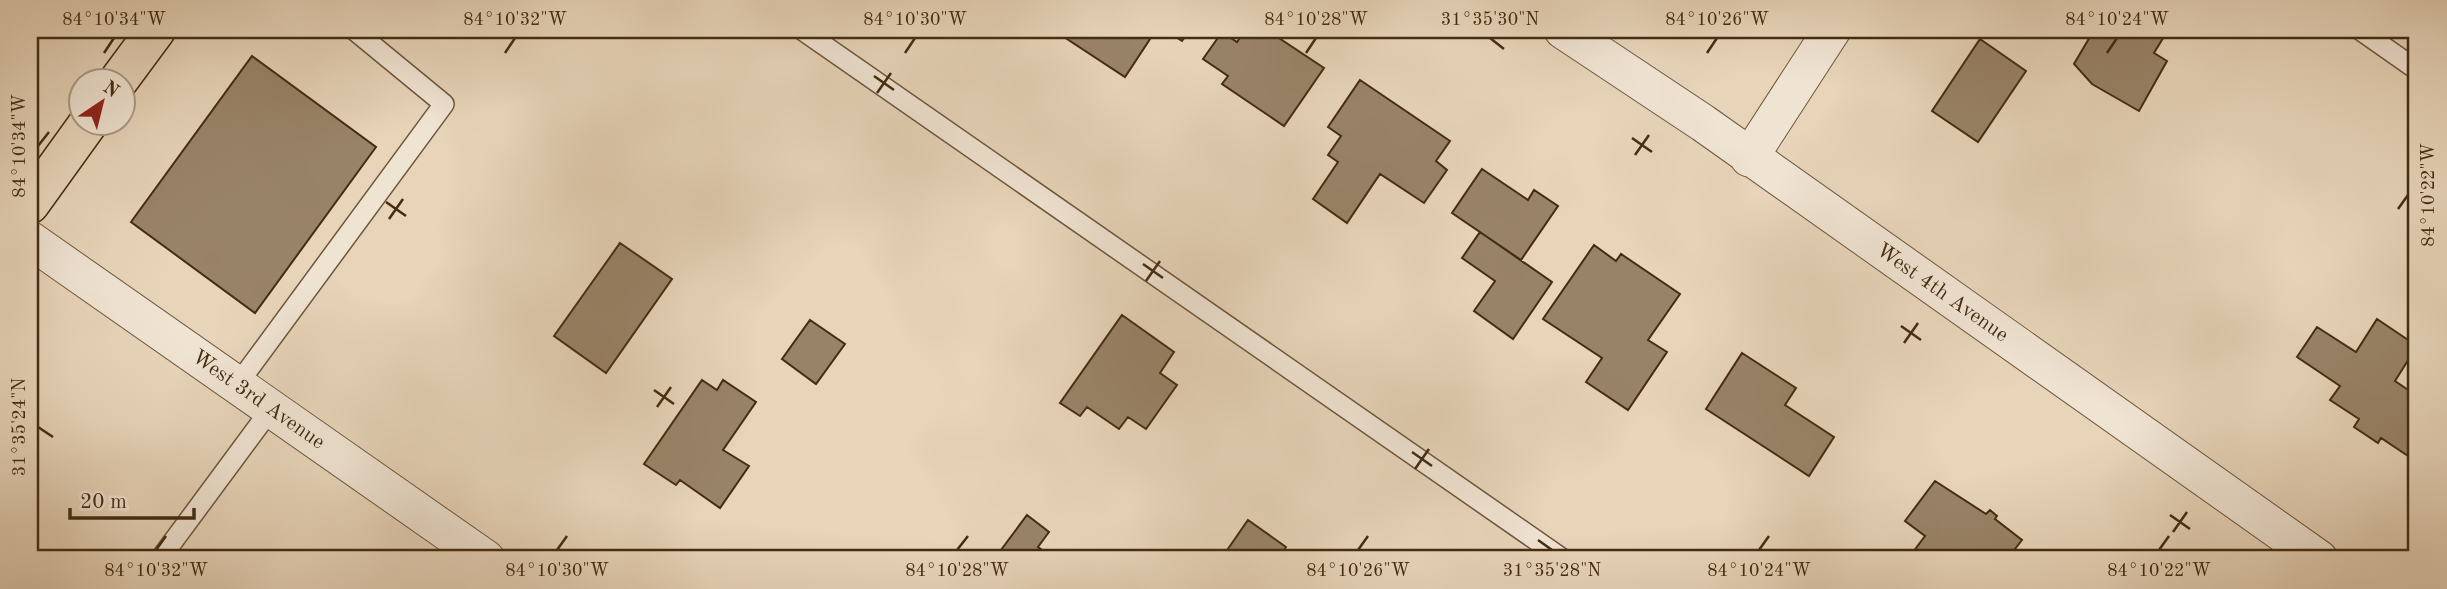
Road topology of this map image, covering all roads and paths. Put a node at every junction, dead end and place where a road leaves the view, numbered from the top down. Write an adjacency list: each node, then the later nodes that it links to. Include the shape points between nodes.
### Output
1 (156, 30): 7 (main road)
2 (354, 30): 13 (lane, via 444,104)
3 (802, 30): 17 (lane)
4 (1563, 30): 10 (street, West 4th Avenue)
5 (1832, 30): 10 (street)
6 (2360, 30): 8 (lane)
7 (129, 66)
8 (2417, 70)
9 (79, 136): 11 (main road)
10 (1749, 158): 18 (street, West 4th Avenue)
11 (30, 204)
12 (30, 240): 13 (street, West 3rd Avenue)
13 (237, 385): 14 (street, West 3rd Avenue)
14 (271, 409): 15 (lane); 16 (street, West 3rd Avenue)
15 (160, 559)
16 (486, 559)
17 (1563, 559)
18 (2319, 559)

